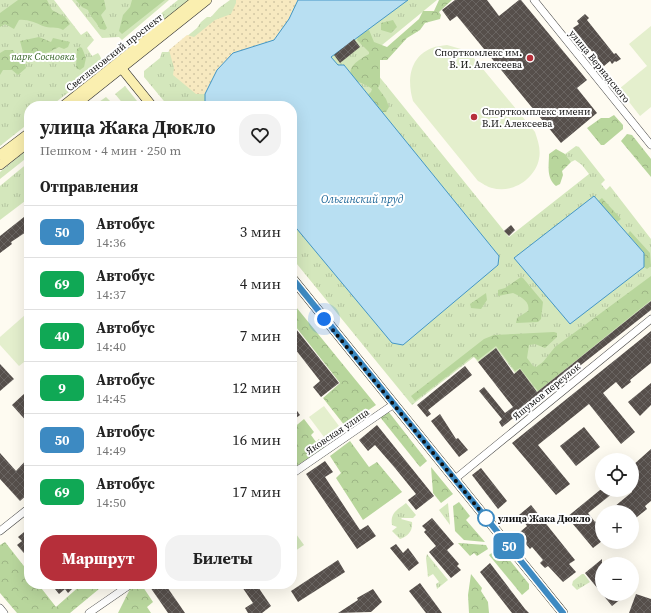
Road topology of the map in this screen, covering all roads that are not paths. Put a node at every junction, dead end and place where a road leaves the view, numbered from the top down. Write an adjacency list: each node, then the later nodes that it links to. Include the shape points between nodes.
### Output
1 (196, 0): 4 (street, Светлановский проспект)
2 (207, 0): 4 (street, Светлановский проспект)
3 (534, 0): 9 (street, улица Вернадского)
4 (120, 66): 5 (street, Светлановский проспект); 6 (street, Светлановский проспект); 7 (street)
5 (70, 101)
6 (80, 101)
7 (148, 101)
8 (24, 137): 11 (street)
9 (651, 145)
10 (24, 146): 12 (street)
11 (0, 156)
12 (0, 165)
13 (297, 284): 15 (street)
14 (651, 319): 17 (street, Яшумов переулок)
15 (394, 404): 16 (street, Яковская улица); 17 (street)
16 (297, 471)
17 (455, 479): 24 (street)
18 (24, 512): 19 (street)
19 (0, 531)
20 (124, 589): 23 (street)
21 (0, 608): 22 (street)
22 (4, 613)
23 (89, 613)
24 (563, 613)

